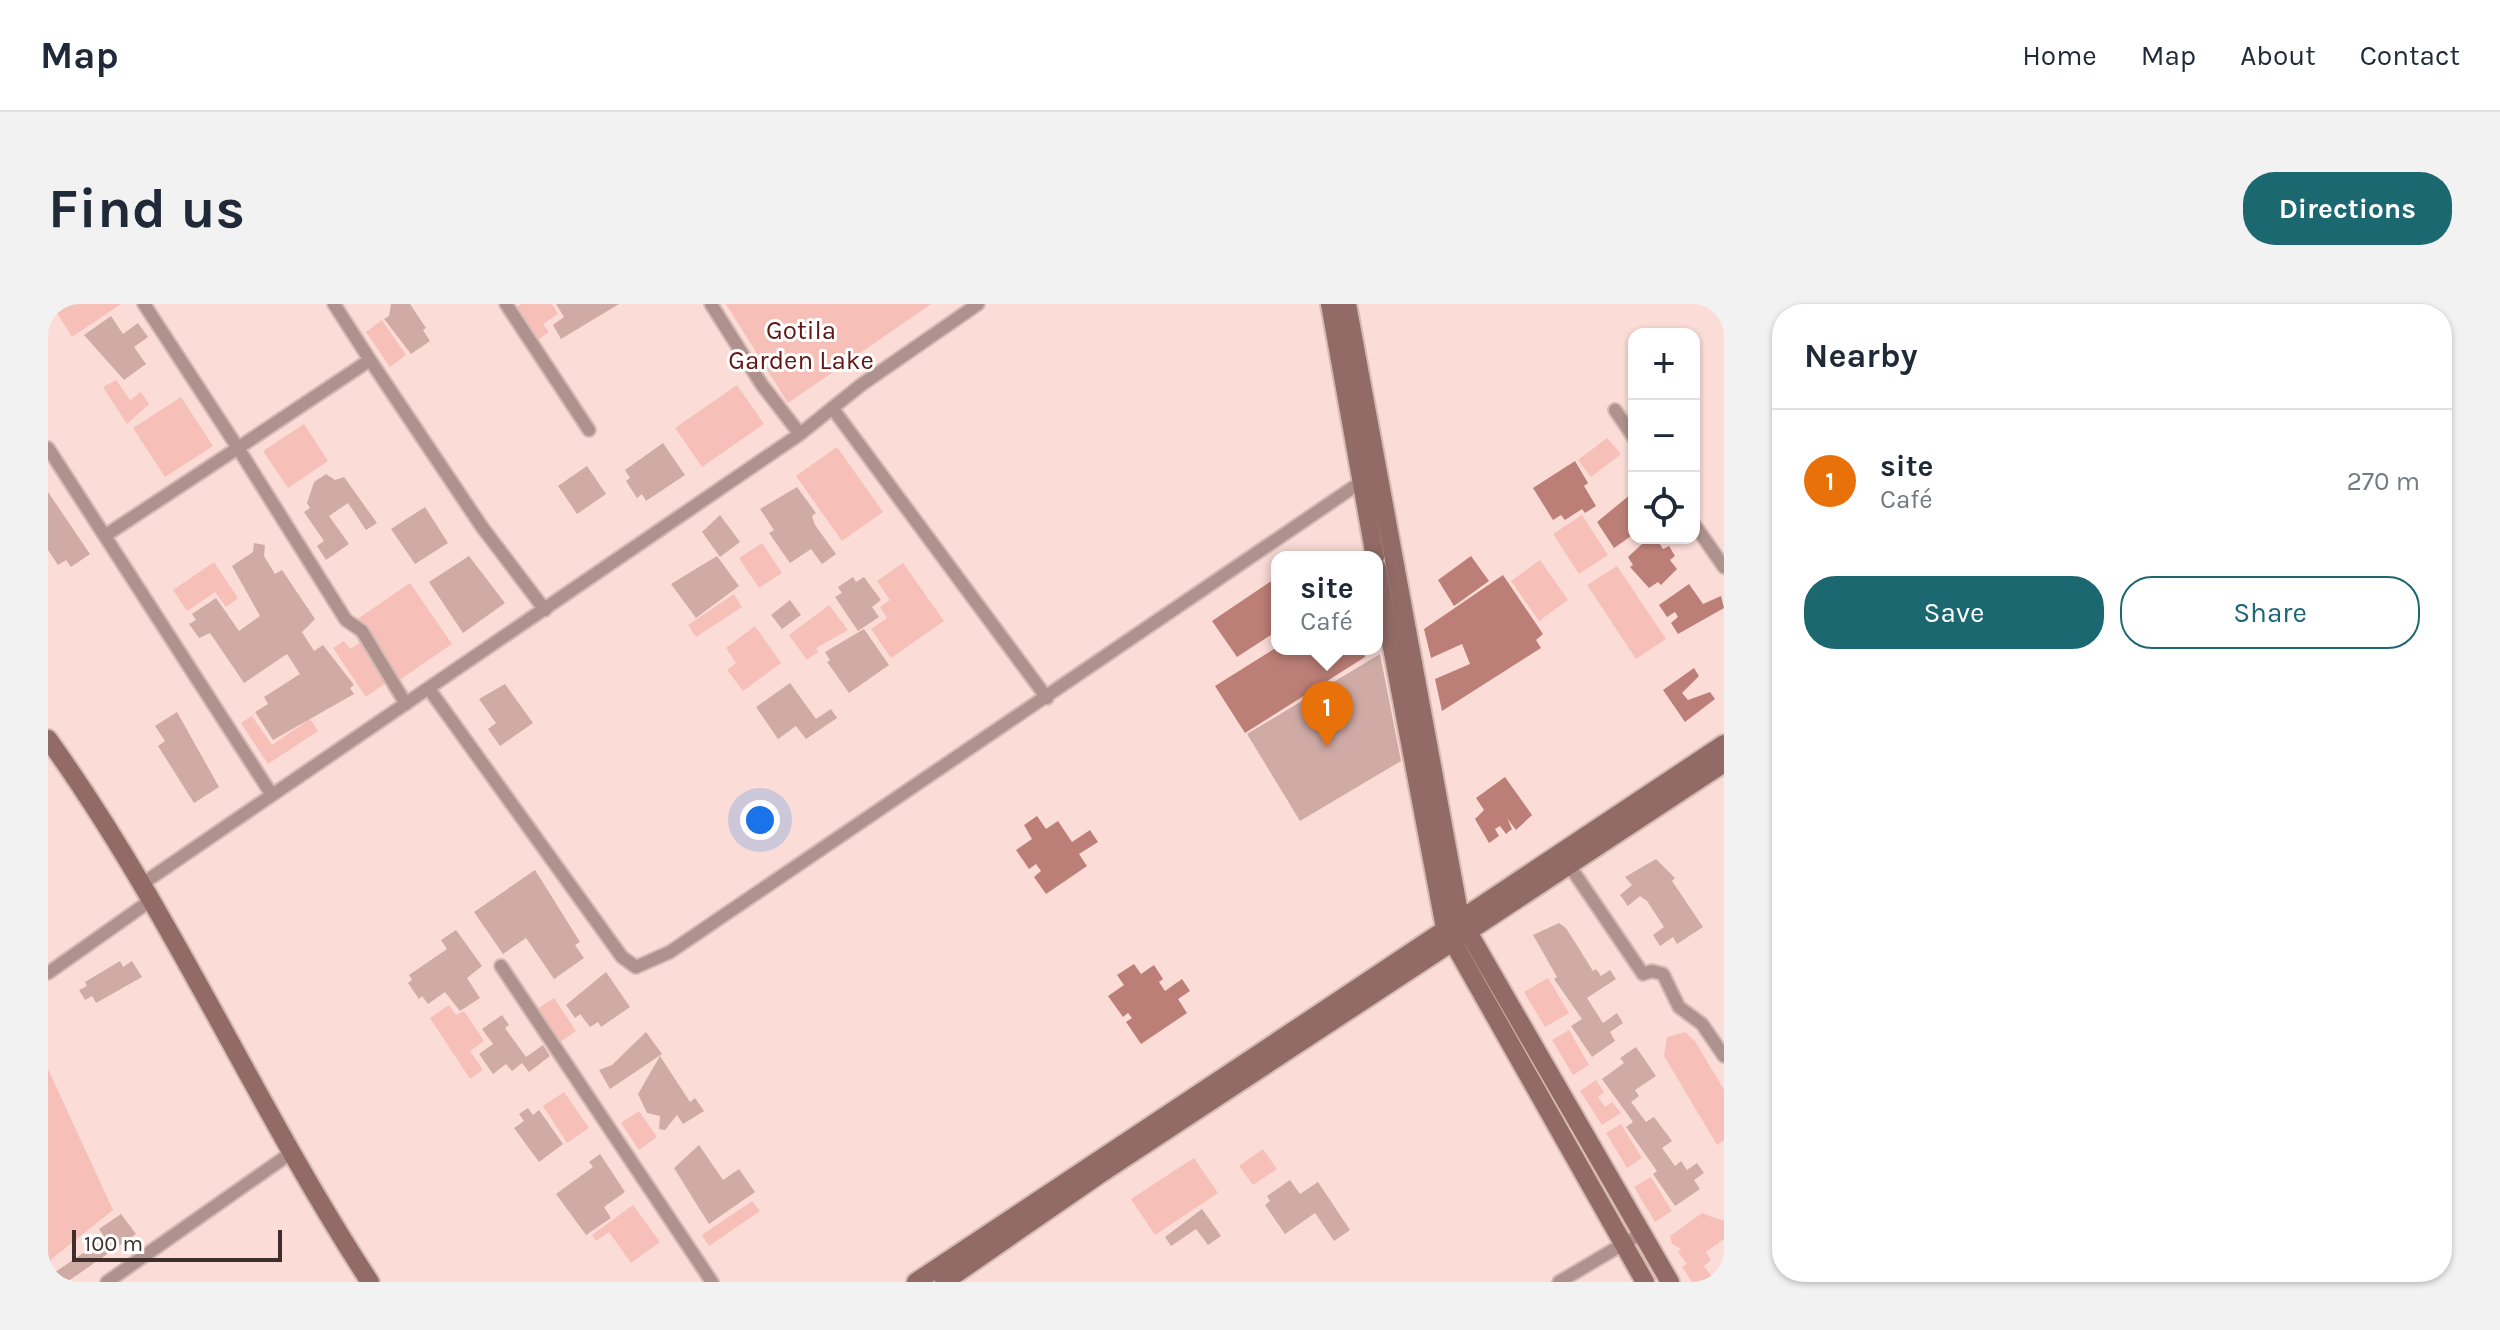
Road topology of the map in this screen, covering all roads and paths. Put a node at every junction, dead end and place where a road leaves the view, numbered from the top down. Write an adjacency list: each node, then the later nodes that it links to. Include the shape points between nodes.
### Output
1 (144, 304): 15 (street)
2 (334, 304): 8 (street)
3 (506, 304): 12 (street)
4 (711, 304): 13 (street)
5 (978, 304): 9 (street)
6 (1330, 304): 16 (main road)
7 (1347, 304): 32 (main road)
8 (370, 360): 15 (street); 22 (street, via 482,527)
9 (833, 409): 13 (street); 24 (street)
10 (1615, 410): 11 (street)
11 (1628, 429)
12 (589, 430)
13 (800, 434): 22 (street)
14 (48, 448): 18 (street)
15 (238, 448): 18 (street); 25 (street, via 346,620 362,631)
16 (1361, 482): 19 (main road); 24 (street)
17 (1700, 533): 20 (street)
18 (106, 535): 29 (street)
19 (1374, 551)
20 (1724, 567)
21 (1383, 595): 32 (main road)
22 (545, 610): 23 (street)
23 (429, 689): 24 (street, via 622,957 636,967 670,952); 25 (street)
24 (1047, 698)
25 (406, 704): 29 (street)
26 (48, 739): 31 (main road)
27 (1724, 744): 32 (main road)
28 (1724, 763): 30 (main road)
29 (272, 795): 31 (street)
30 (1569, 865): 32 (main road); 35 (street, via 1643,974 1663,974 1679,1007 1702,1024)
31 (146, 892): 34 (street); 36 (main road)
32 (1456, 930): 37 (main road); 38 (main road); 42 (main road); 43 (main road)
33 (501, 966): 41 (street)
34 (48, 973)
35 (1724, 1056)
36 (291, 1153): 39 (street); 40 (main road)
37 (1642, 1233): 38 (street); 46 (main road)
38 (1623, 1244): 44 (street); 45 (main road)
39 (107, 1282)
40 (370, 1282)
41 (712, 1282)
42 (916, 1282)
43 (944, 1282)
44 (1559, 1282)
45 (1645, 1282)
46 (1670, 1282)

